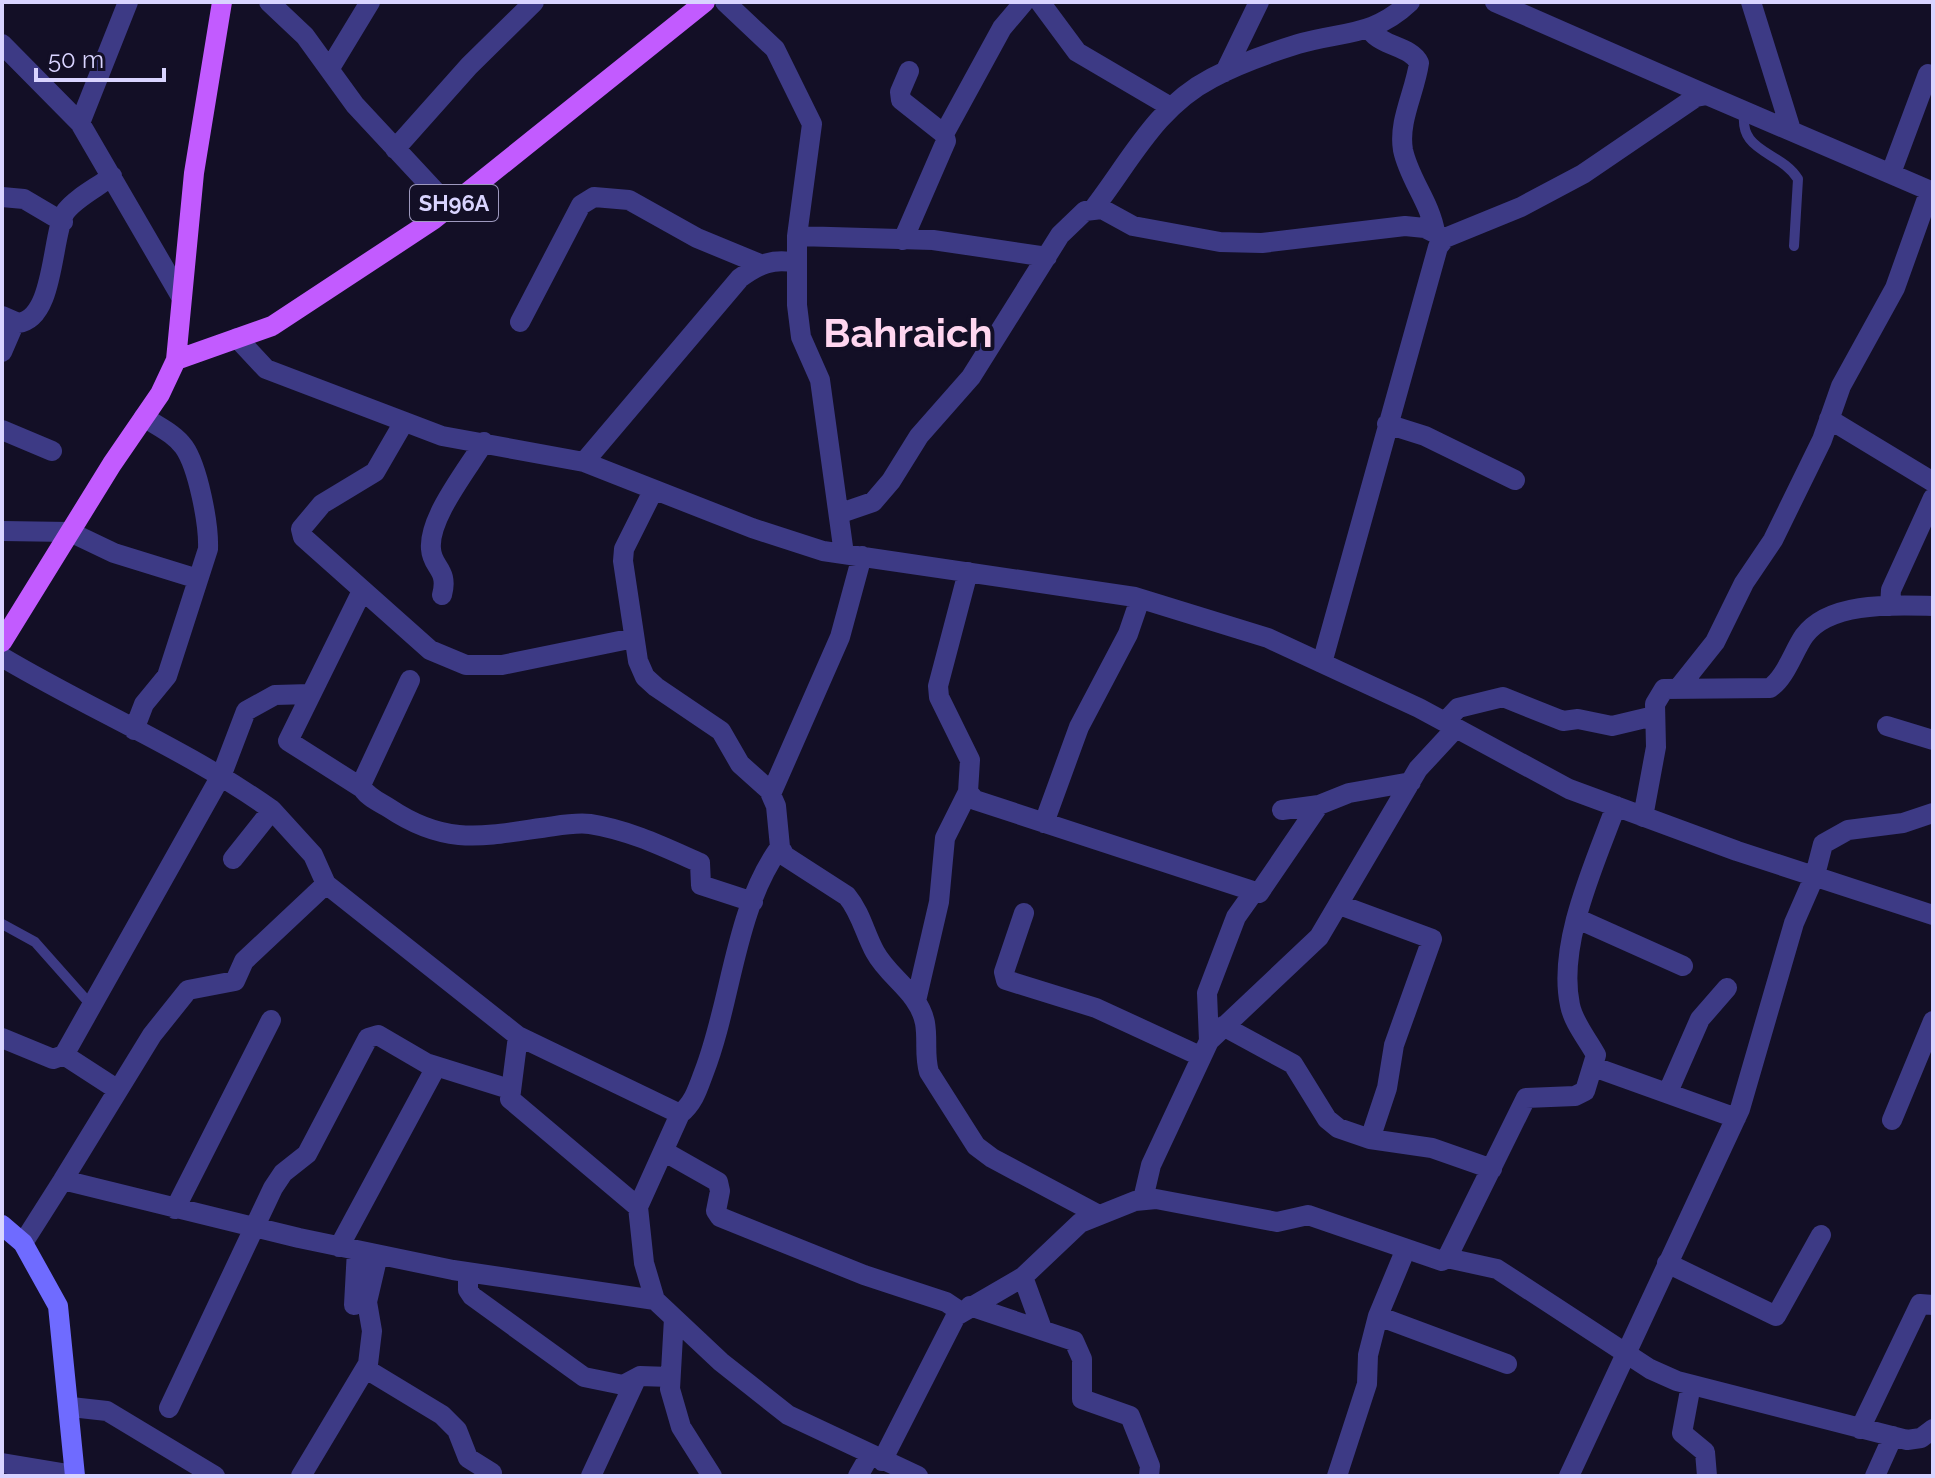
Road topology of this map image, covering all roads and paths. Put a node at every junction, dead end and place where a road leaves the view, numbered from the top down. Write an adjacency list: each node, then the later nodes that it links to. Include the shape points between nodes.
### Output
1 (128, 2): 24 (street)
2 (222, 2): 42 (main road)
3 (269, 2): 17 (street)
4 (370, 2): 17 (street)
5 (534, 2): 27 (street)
6 (725, 2): 36 (street, via 775,49 812,124)
7 (1024, 2): 26 (street, via 977,70)
8 (1040, 2): 22 (street, via 1077,52)
9 (1259, 2): 19 (street)
10 (1410, 2): 15 (street)
11 (1495, 2): 14 (street)
12 (1751, 2): 25 (street)
13 (692, 6): 32 (main road, SH96A)
14 (1531, 9): 21 (street)
15 (1370, 30): 19 (street, via 1298,44); 35 (street, via 1419,63 1403,147 1432,213)
16 (2, 44): 24 (street)
17 (330, 68): 27 (street)
18 (909, 71): 26 (street, via 901,100)
19 (1225, 72): 22 (street)
20 (1928, 74): 28 (street)
21 (1707, 95): 23 (street); 35 (street, via 1521,207)
22 (1169, 106): 33 (street)
23 (1745, 109): 25 (street); 38 (lane, via 1742,123 1748,139 1798,179)
24 (80, 123): 29 (street)
25 (1791, 130): 28 (street)
26 (944, 134): 37 (street, via 944,149)
27 (395, 149): 32 (street)
28 (1891, 173): 30 (street)
29 (112, 176): 34 (street, via 67,210); 42 (street)
30 (1932, 191): 49 (street, via 1895,288 1854,360)
31 (2, 197): 34 (street, via 24,199)
32 (449, 206): 45 (main road, SH96A, via 272,326)
33 (1094, 208): 35 (street, via 1133,226 1220,242 1262,243 1381,227); 39 (street, via 1073,221)
34 (63, 222): 43 (street, via 49,285 29,318 22,323)
35 (1431, 235): 51 (street, via 1438,247)
36 (797, 236): 37 (street); 40 (street)
37 (903, 240): 39 (street, via 957,242)
38 (1794, 246)
39 (1047, 257): 60 (street, via 971,377 919,436 891,481 873,502)
40 (797, 263): 41 (street); 60 (street, via 801,337 820,380)
41 (760, 264): 44 (street, via 697,238 629,200 594,197 581,205); 55 (street, via 740,278)
42 (180, 295): 47 (main road)
43 (8, 319): 46 (street)
44 (520, 322)
45 (237, 338): 47 (main road, SH96A); 50 (street, via 266,369)
46 (2, 352)
47 (176, 360): 48 (main road)
48 (144, 417): 62 (main road); 65 (street, via 174,436 191,459 209,534)
49 (1829, 419): 57 (street); 76 (street, via 1766,552 1715,642)
50 (404, 422): 53 (street, via 442,436); 66 (street, via 375,472 322,504 301,529 303,537)
51 (1387, 424): 56 (street, via 1425,436); 74 (street)
52 (2, 430): 54 (street)
53 (484, 442): 55 (street); 67 (street, via 432,527 431,552 444,576)
54 (52, 451)
55 (584, 462): 58 (street)
56 (1515, 480)
57 (1933, 482)
58 (653, 491): 63 (street, via 752,528); 71 (street, via 624,549)
59 (1933, 498): 69 (street, via 1891,590)
60 (851, 511): 63 (street)
61 (2, 531): 62 (street)
62 (70, 532): 65 (street, via 114,553); 72 (main road)
63 (853, 555): 64 (street); 87 (street, via 840,637)
64 (968, 572): 68 (street); 86 (street, via 938,686 942,707 970,760)
65 (198, 579): 81 (street, via 167,676 144,704)
66 (362, 591): 71 (street, via 430,650 466,665 502,665); 77 (street)
67 (442, 595)
68 (1140, 599): 74 (street, via 1268,638); 94 (street, via 1128,634 1079,727)
69 (1890, 606): 70 (street); 76 (street, via 1836,615 1809,629 1770,688)
70 (1933, 606)
71 (634, 638): 87 (street, via 645,677 721,731 740,764)
72 (2, 642)
73 (2, 657): 81 (street)
74 (1322, 663): 79 (street)
75 (410, 680): 85 (street)
76 (1680, 686): 78 (street, via 1659,694)
77 (310, 694): 83 (street, via 275,695 246,711); 85 (street, via 288,741)
78 (1654, 716): 79 (street, via 1612,726 1563,721 1503,697 1458,708); 93 (street, via 1656,747)
79 (1450, 725): 84 (street); 89 (street, via 1569,789)
80 (1887, 726): 82 (street)
81 (134, 730): 83 (street)
82 (1933, 740)
83 (222, 774): 90 (street); 109 (street)
84 (1411, 782): 88 (street, via 1349,793); 101 (street)
85 (362, 788): 100 (street, via 406,819 452,837 588,823 638,835 700,863 701,885)
86 (968, 792): 94 (street, via 975,800); 108 (street, via 945,838 939,902)
87 (771, 794): 95 (street)
88 (1319, 805): 91 (street); 99 (street, via 1263,891)
89 (1616, 806): 93 (street); 104 (street)
90 (272, 810): 96 (street); 98 (street, via 313,855)
91 (1282, 810)
92 (1933, 813): 97 (street, via 1830,838 1820,851)
93 (1643, 817): 97 (street)
94 (1044, 823): 99 (street)
95 (780, 847): 100 (street); 108 (street, via 794,864 847,896 875,953)
96 (233, 859)
97 (1815, 875): 102 (street); 122 (street, via 1794,923)
98 (326, 884): 112 (street); 119 (street, via 244,961 235,981 188,990)
99 (1253, 893): 114 (street, via 1236,917 1207,993)
100 (753, 902): 121 (street, via 711,1055 693,1100)
101 (1340, 905): 114 (street, via 1306,952); 124 (street, via 1432,939 1394,1045)
102 (1931, 910)
103 (1024, 913): 114 (street, via 1004,972 1006,980)
104 (1578, 919): 106 (street); 117 (street, via 1568,962 1570,1007 1596,1055)
105 (2, 924): 109 (lane, via 35,942)
106 (1683, 966)
107 (1727, 988): 120 (street, via 1700,1019)
108 (916, 1001): 131 (street, via 925,1024 929,1072 976,1146)
109 (90, 1004): 115 (street)
110 (271, 1020): 130 (street)
111 (1932, 1026): 123 (street)
112 (518, 1036): 118 (street); 121 (street)
113 (2, 1038): 115 (street, via 53,1059)
114 (1211, 1041): 124 (street, via 1293,1064 1327,1119); 128 (street, via 1151,1165)
115 (64, 1055): 119 (street)
116 (436, 1067): 118 (street); 133 (street, via 378,1035 368,1038 307,1154 277,1180); 136 (street)
117 (1594, 1067): 120 (street); 126 (street, via 1580,1095 1526,1098)
118 (509, 1089): 129 (street, via 510,1099)
119 (118, 1090): 127 (street)
120 (1668, 1092): 122 (street)
121 (680, 1114): 125 (street)
122 (1736, 1118): 140 (street)
123 (1892, 1120)
124 (1370, 1139): 126 (street, via 1432,1148)
125 (665, 1152): 129 (street); 146 (street, via 718,1182 720,1217)
126 (1492, 1169): 139 (street)
127 (63, 1180): 130 (street); 135 (street)
128 (1143, 1199): 131 (street); 137 (street, via 1277,1222 1308,1215)
129 (638, 1207): 143 (street, via 644,1263)
130 (175, 1209): 133 (street)
131 (1099, 1215): 142 (street, via 1064,1236)
132 (2, 1225): 135 (street)
133 (253, 1227): 136 (street); 157 (street)
134 (1821, 1235): 140 (street, via 1776,1316)
135 (23, 1243): 156 (street, via 58,1306)
136 (348, 1249): 138 (street); 144 (street)
137 (1405, 1251): 139 (street); 147 (street)
138 (378, 1255): 141 (street); 152 (street, via 367,1302 372,1346)
139 (1447, 1258): 150 (street, via 1497,1269)
140 (1667, 1263): 150 (street)
141 (468, 1273): 143 (street); 154 (street, via 472,1296 571,1369 609,1385)
142 (1023, 1277): 146 (street); 149 (street)
143 (655, 1300): 148 (street)
144 (354, 1305)
145 (1933, 1305): 158 (street, via 1920,1304)
146 (966, 1309): 149 (street); 161 (street, via 948,1327)
147 (1378, 1316): 151 (street); 172 (street, via 1367,1384)
148 (674, 1318): 153 (street); 161 (street, via 788,1415)
149 (1042, 1329): 171 (street, via 1074,1341 1081,1351 1082,1399 1130,1416 1147,1455)
150 (1626, 1352): 155 (street, via 1650,1369); 173 (street)
151 (1507, 1364)
152 (366, 1369): 163 (street, via 442,1415 457,1430 468,1458); 166 (street)
153 (670, 1377): 154 (street); 168 (street, via 681,1427)
154 (636, 1379): 167 (street)
155 (1691, 1385): 158 (street); 174 (street, via 1682,1433 1705,1452)
156 (71, 1407): 164 (street); 165 (street, via 107,1411)
157 (169, 1408)
158 (1860, 1429): 160 (street)
159 (1933, 1429): 160 (street, via 1915,1440)
160 (1893, 1436): 175 (street)
161 (876, 1458): 169 (street); 170 (street)
162 (2, 1463): 164 (street)
163 (492, 1473)
164 (74, 1475)
165 (215, 1476)
166 (301, 1476)
167 (591, 1476)
168 (712, 1476)
169 (858, 1476)
170 (918, 1476)
171 (1149, 1476)
172 (1337, 1476)
173 (1569, 1476)
174 (1707, 1476)
175 (1875, 1476)

